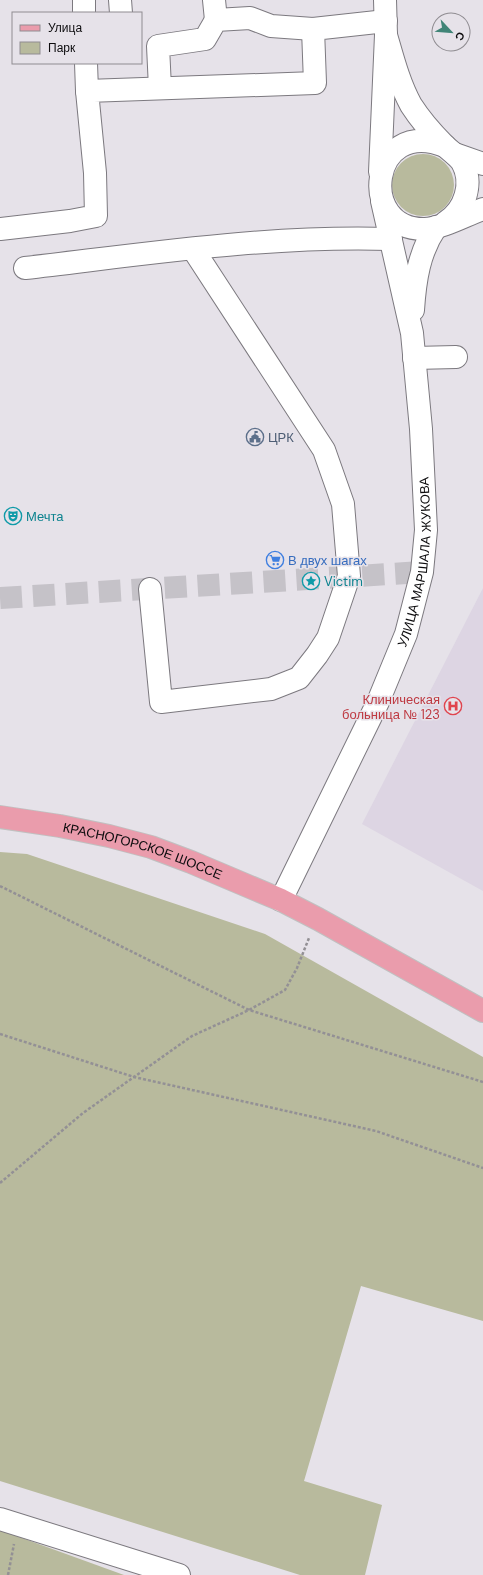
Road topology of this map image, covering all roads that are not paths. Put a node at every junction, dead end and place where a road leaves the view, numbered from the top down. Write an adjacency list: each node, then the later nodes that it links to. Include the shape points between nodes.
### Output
1 (84, 0): 5 (street)
2 (120, 0): 6 (street)
3 (385, 0): 7 (street)
4 (215, 10): 8 (street, via 272,26); 9 (street, via 205,39)
5 (84, 12)
6 (121, 12)
7 (386, 28): 8 (street); 13 (street, via 400,80 412,105); 15 (street)
8 (313, 29): 11 (street, via 315,83)
9 (149, 46): 11 (street)
10 (86, 64): 12 (street)
11 (160, 88): 12 (street)
12 (87, 91): 19 (street, via 95,173 96,216)
13 (450, 150): 14 (street); 15 (street, via 434,142 422,140 405,145 390,155); 18 (street, via 462,163 468,186 460,209)
14 (483, 164)
15 (380, 177): 16 (street)
16 (382, 201): 18 (street, via 395,218 404,224 420,228); 20 (street, УЛИЦА МАРШАЛА ЖУКОВА)
17 (483, 209): 18 (street)
18 (439, 226): 23 (street, via 425,246 418,268)
19 (0, 229)
20 (391, 239): 21 (street, via 340,238); 23 (street, УЛИЦА МАРШАЛА ЖУКОВА)
21 (193, 249): 22 (street); 26 (street, via 324,450 343,504 349,576 328,638 299,678 271,689 161,702)
22 (25, 268)
23 (412, 333): 25 (street, УЛИЦА МАРШАЛА ЖУКОВА)
24 (456, 357): 25 (street)
25 (414, 358): 28 (street, УЛИЦА МАРШАЛА ЖУКОВА, via 421,429 426,530 422,572 406,634 378,702)
26 (150, 589)
27 (0, 817): 28 (main road, КРАСНОГОРСКОЕ ШОССЕ, via 67,827 150,847)
28 (281, 900): 29 (main road, КРАСНОГОРСКОЕ ШОССЕ)
29 (483, 1011)
30 (0, 1519): 31 (street)
31 (179, 1575)

